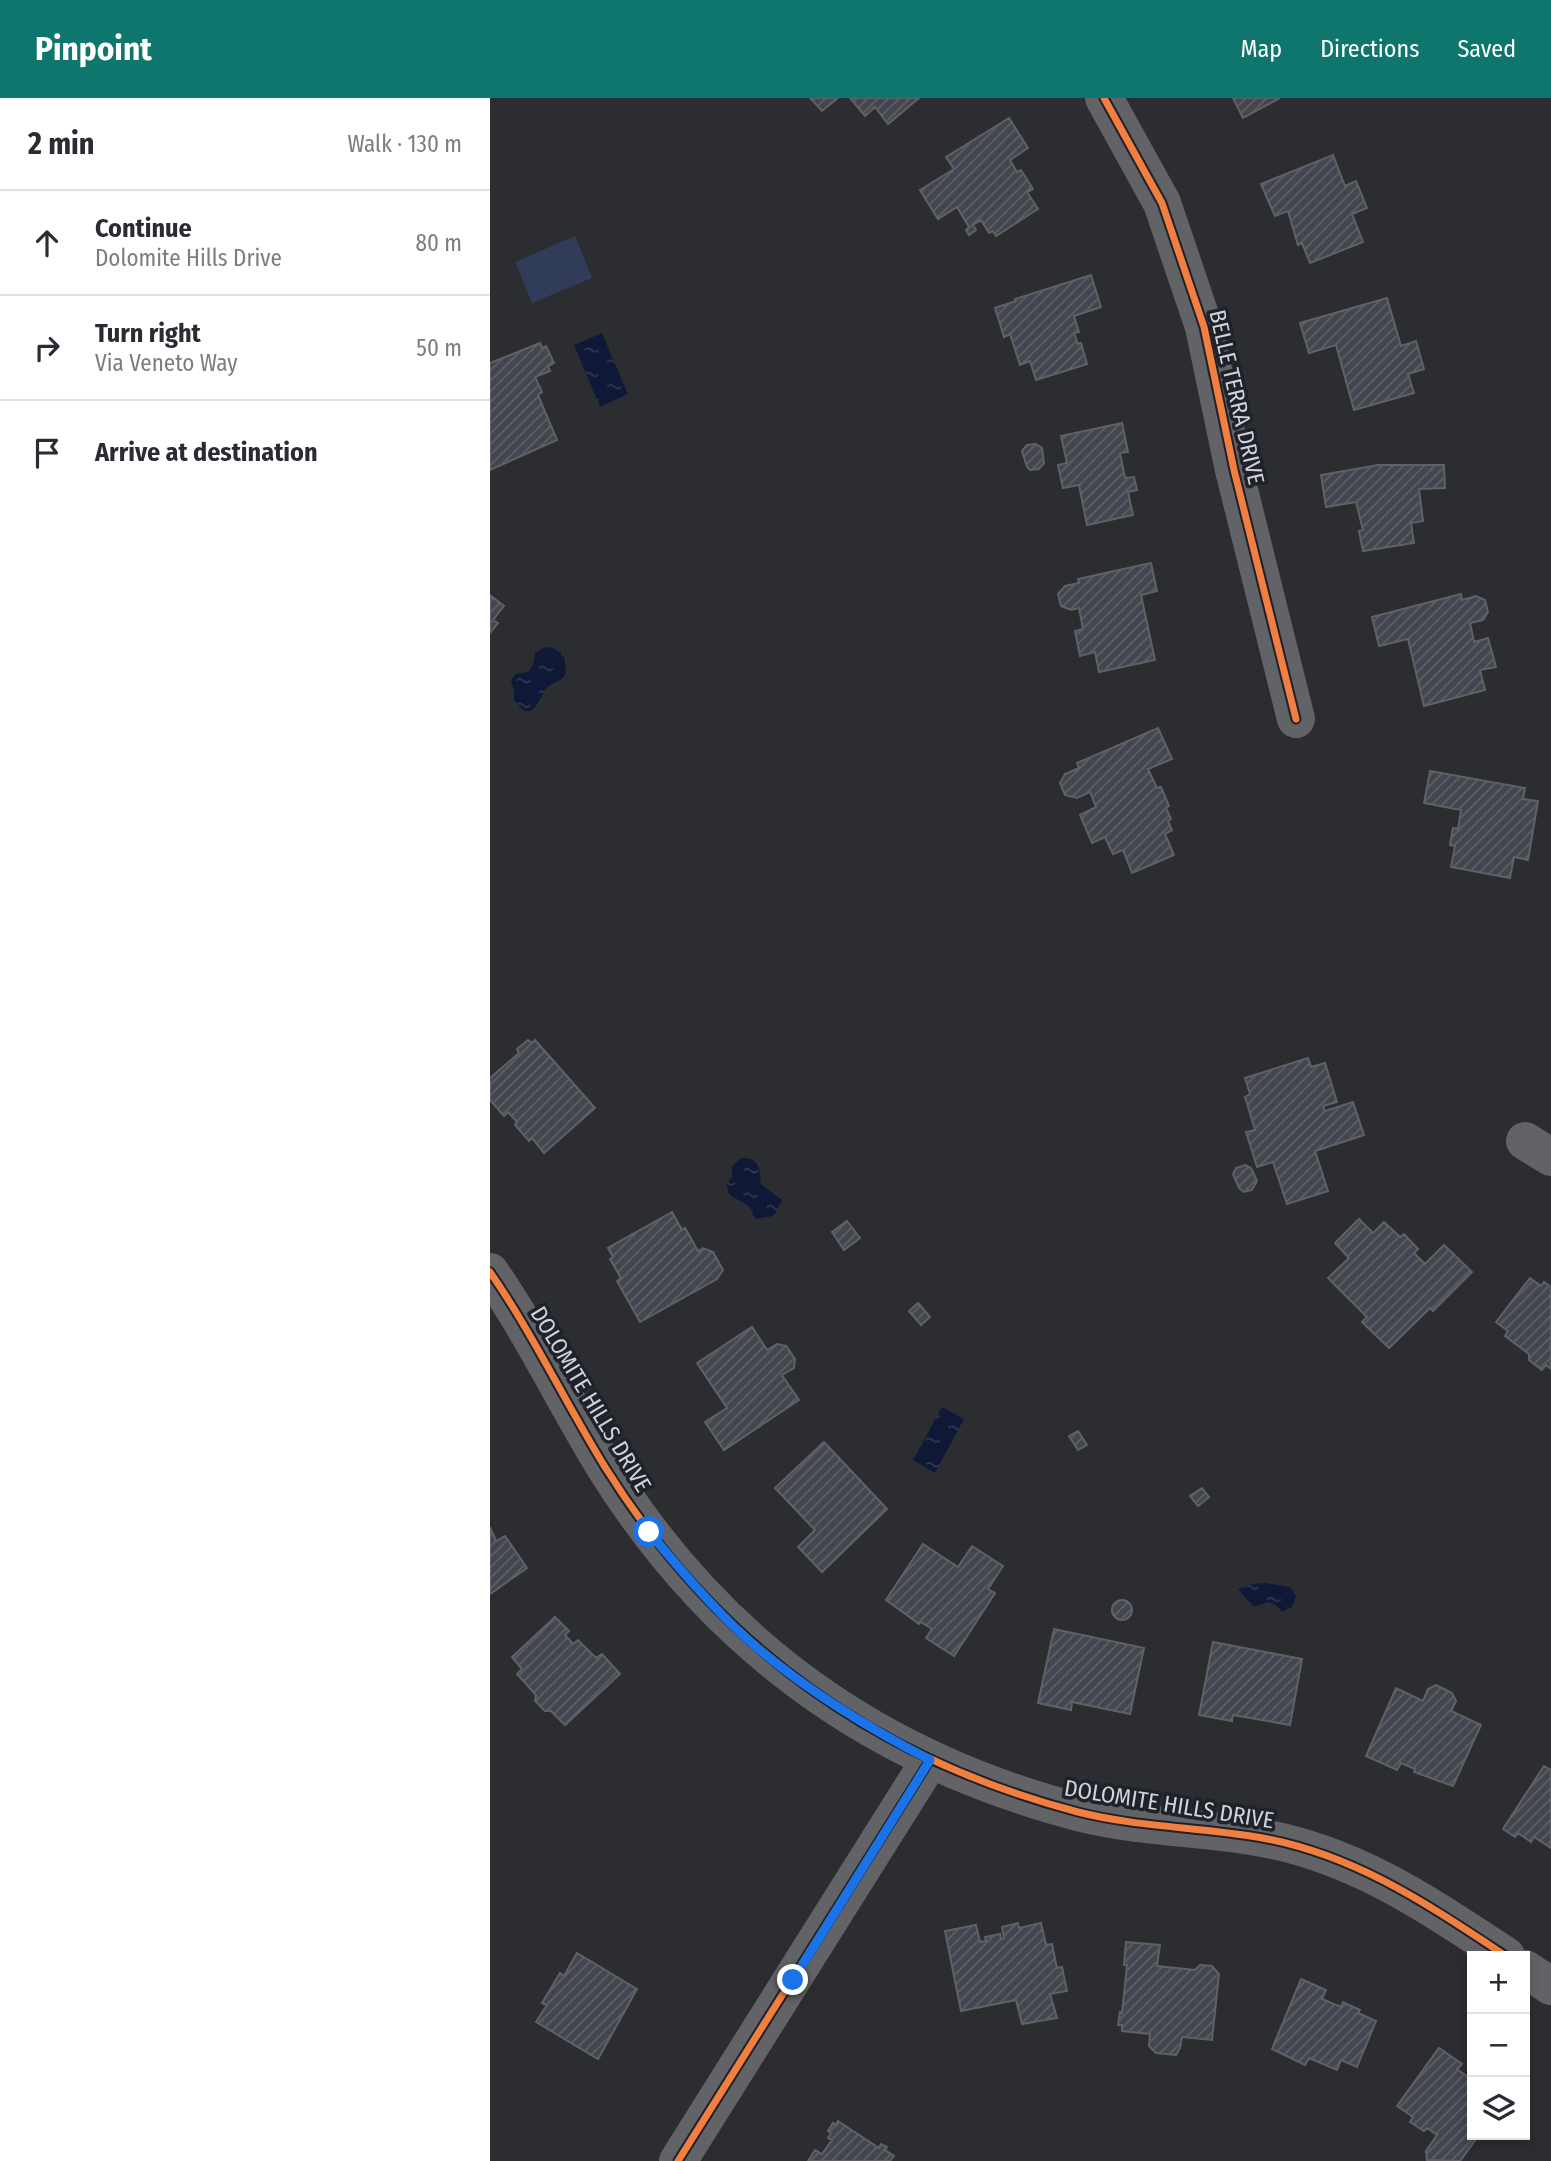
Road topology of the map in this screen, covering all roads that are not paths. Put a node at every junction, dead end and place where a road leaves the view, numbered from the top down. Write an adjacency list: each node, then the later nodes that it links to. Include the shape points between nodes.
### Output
1 (1104, 98): 2 (street, BELLE TERRA DRIVE, via 1162,203 1204,327 1231,459)
2 (1296, 719)
3 (490, 1272): 4 (street, DOLOMITE HILLS DRIVE, via 521,1317 605,1466 649,1532 700,1592 797,1680 863,1724)
4 (930, 1760): 5 (street, DOLOMITE HILLS DRIVE, via 1006,1791 1082,1813 1258,1837 1317,1851 1376,1875); 8 (street)
5 (1498, 1951)
6 (1530, 1972): 7 (street)
7 (1551, 1986)
8 (678, 2161)

